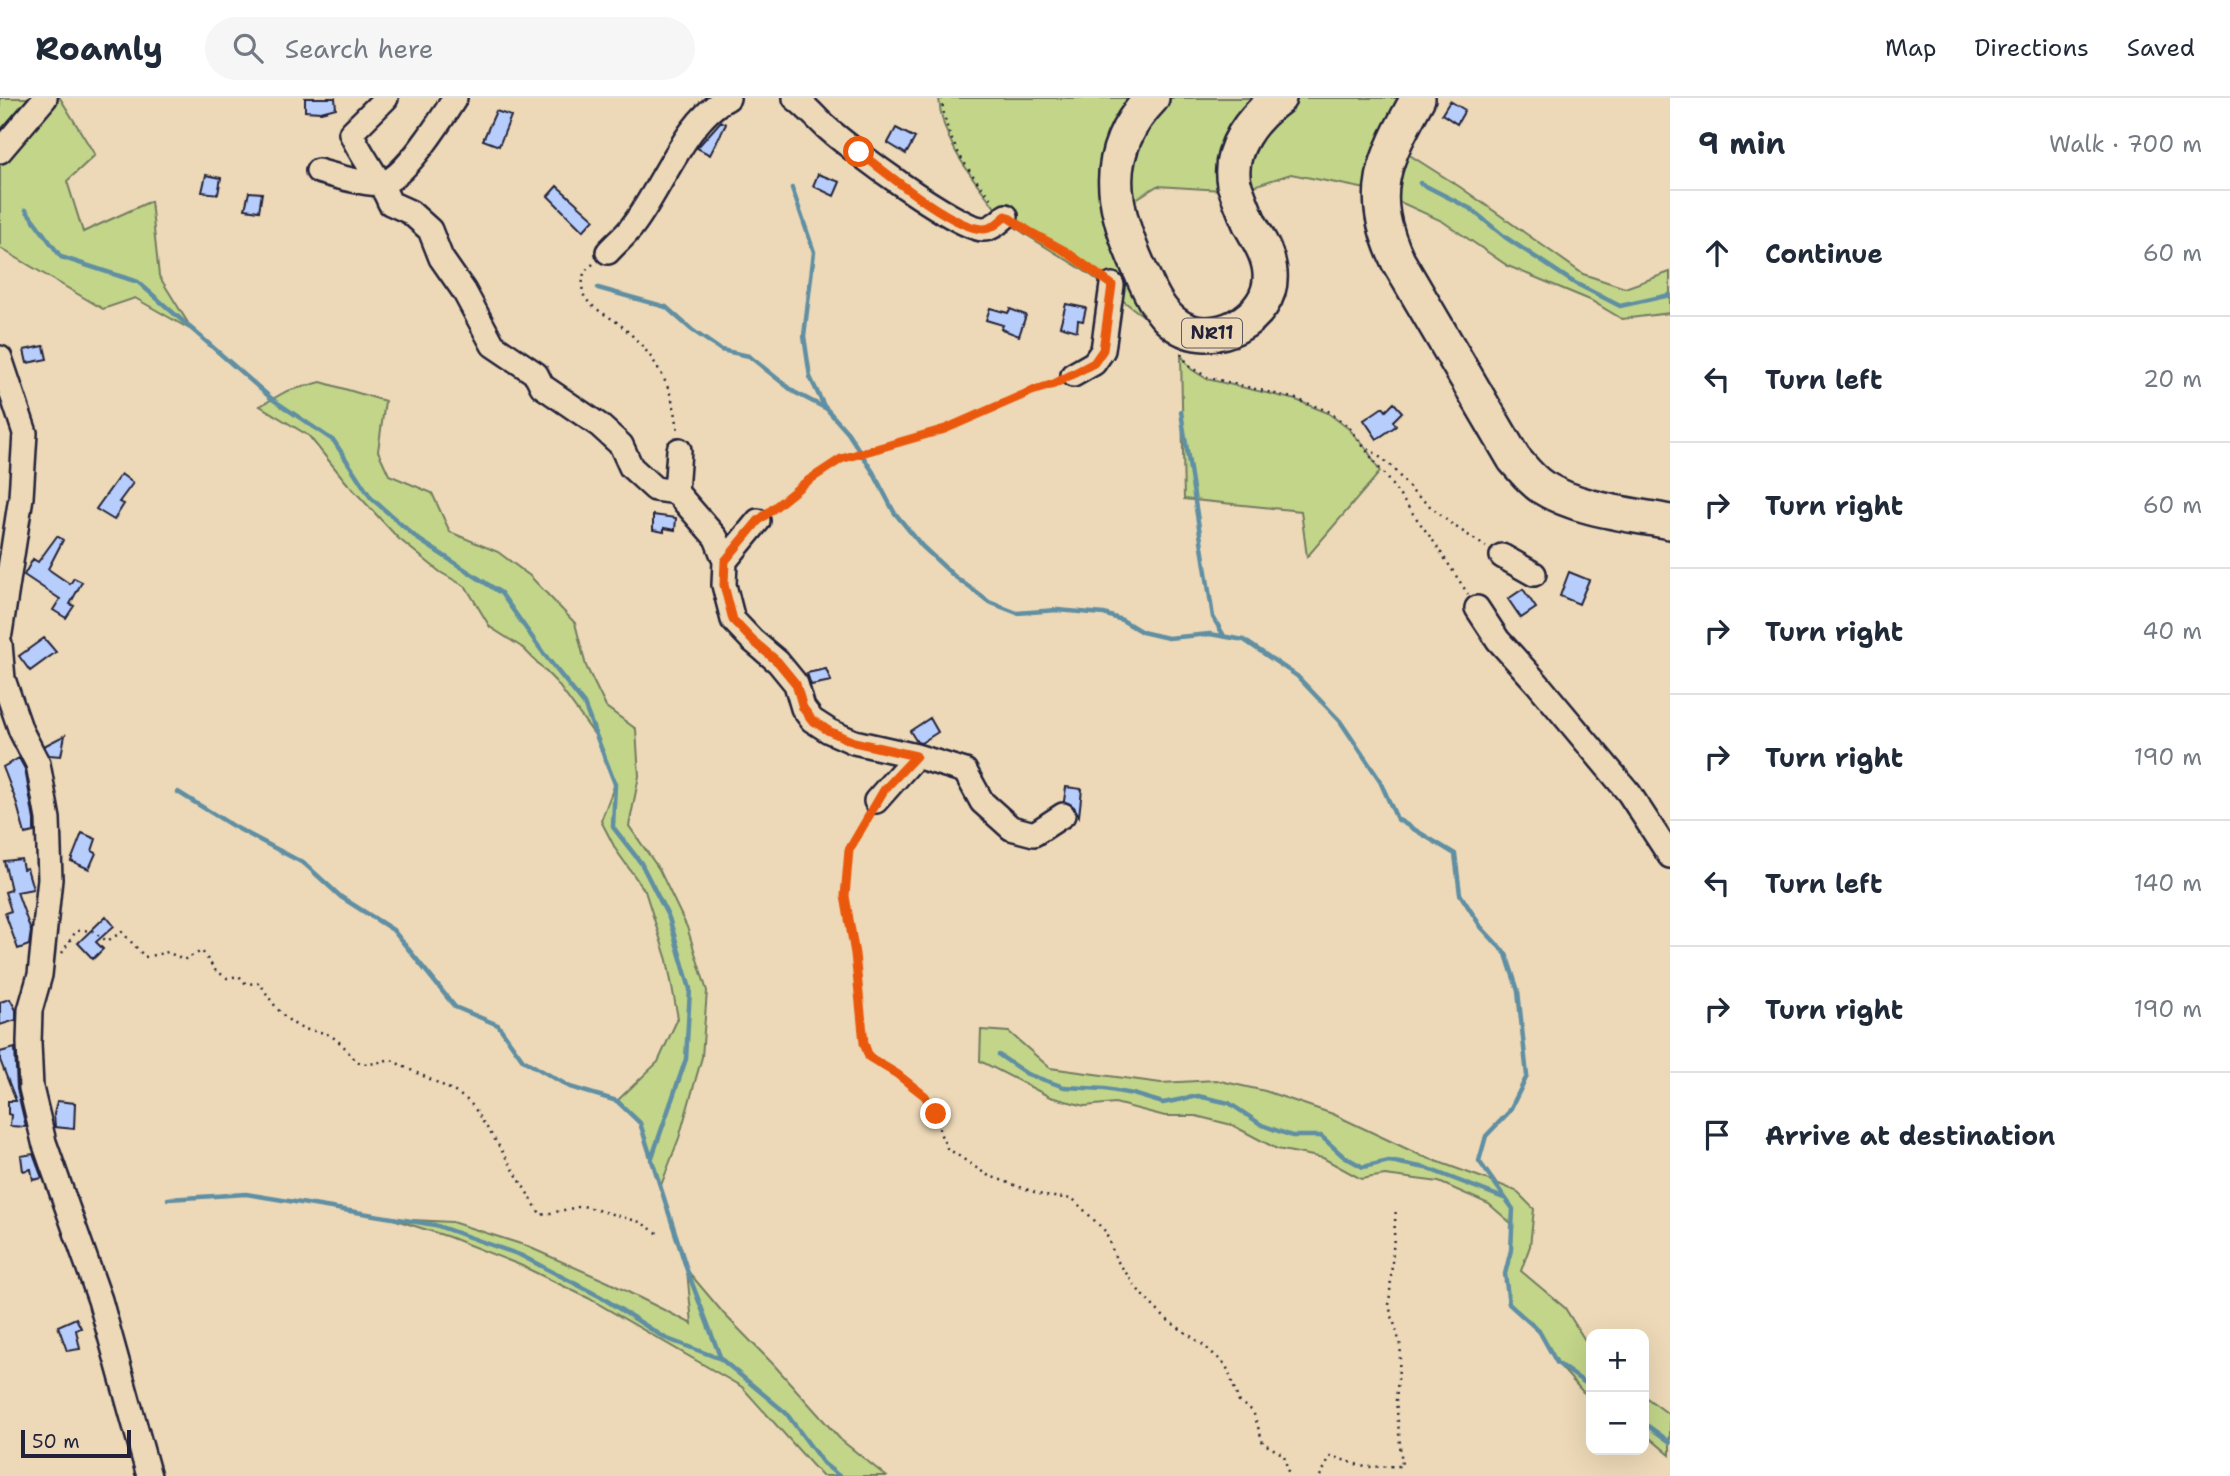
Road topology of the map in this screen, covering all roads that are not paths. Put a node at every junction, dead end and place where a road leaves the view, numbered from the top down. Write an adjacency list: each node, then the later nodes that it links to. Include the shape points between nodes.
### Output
1 (45, 98): 9 (street)
2 (386, 98): 11 (street, via 351,133)
3 (455, 98): 11 (street, via 408,163)
4 (728, 98): 13 (street, via 696,126 631,228)
5 (795, 98): 12 (street, via 898,182 965,225 984,229)
6 (1152, 98): 7 (highway, NR11, via 1129,128 1119,151 1115,198 1126,239 1153,299 1175,324 1203,334 1227,331 1249,319 1266,297 1270,272 1234,184 1233,162 1242,138)
7 (1279, 98)
8 (1418, 98): 20 (highway, via 1384,168 1380,190 1385,229 1398,261 1514,459 1540,486 1555,493 1597,508)
9 (0, 151)
10 (318, 171): 11 (street)
11 (382, 183): 18 (street, via 390,203 410,212 430,230 441,258 493,345 599,425 621,445 631,467 655,488)
12 (1006, 216)
13 (608, 252)
14 (1112, 285): 16 (street, via 1103,350 1094,363)
15 (0, 358): 25 (street, via 25,433 21,497)
16 (1073, 375)
17 (679, 450): 18 (street)
18 (676, 492): 22 (street, via 716,538)
19 (758, 521): 22 (street)
20 (1670, 522)
21 (1502, 556): 23 (street)
22 (725, 561): 27 (street, via 724,585 733,620 796,684 812,720 854,742)
23 (1534, 574)
24 (1477, 608): 30 (street, via 1497,640 1629,793)
25 (0, 633)
26 (0, 644): 31 (street, via 3,679 38,764 48,819 50,879 40,975 30,1010 31,1088 44,1142 100,1300)
27 (916, 756): 28 (street); 29 (street, via 965,771 982,802 1011,828 1034,834)
28 (876, 801)
29 (1063, 815)
30 (1670, 856)
31 (149, 1476)

